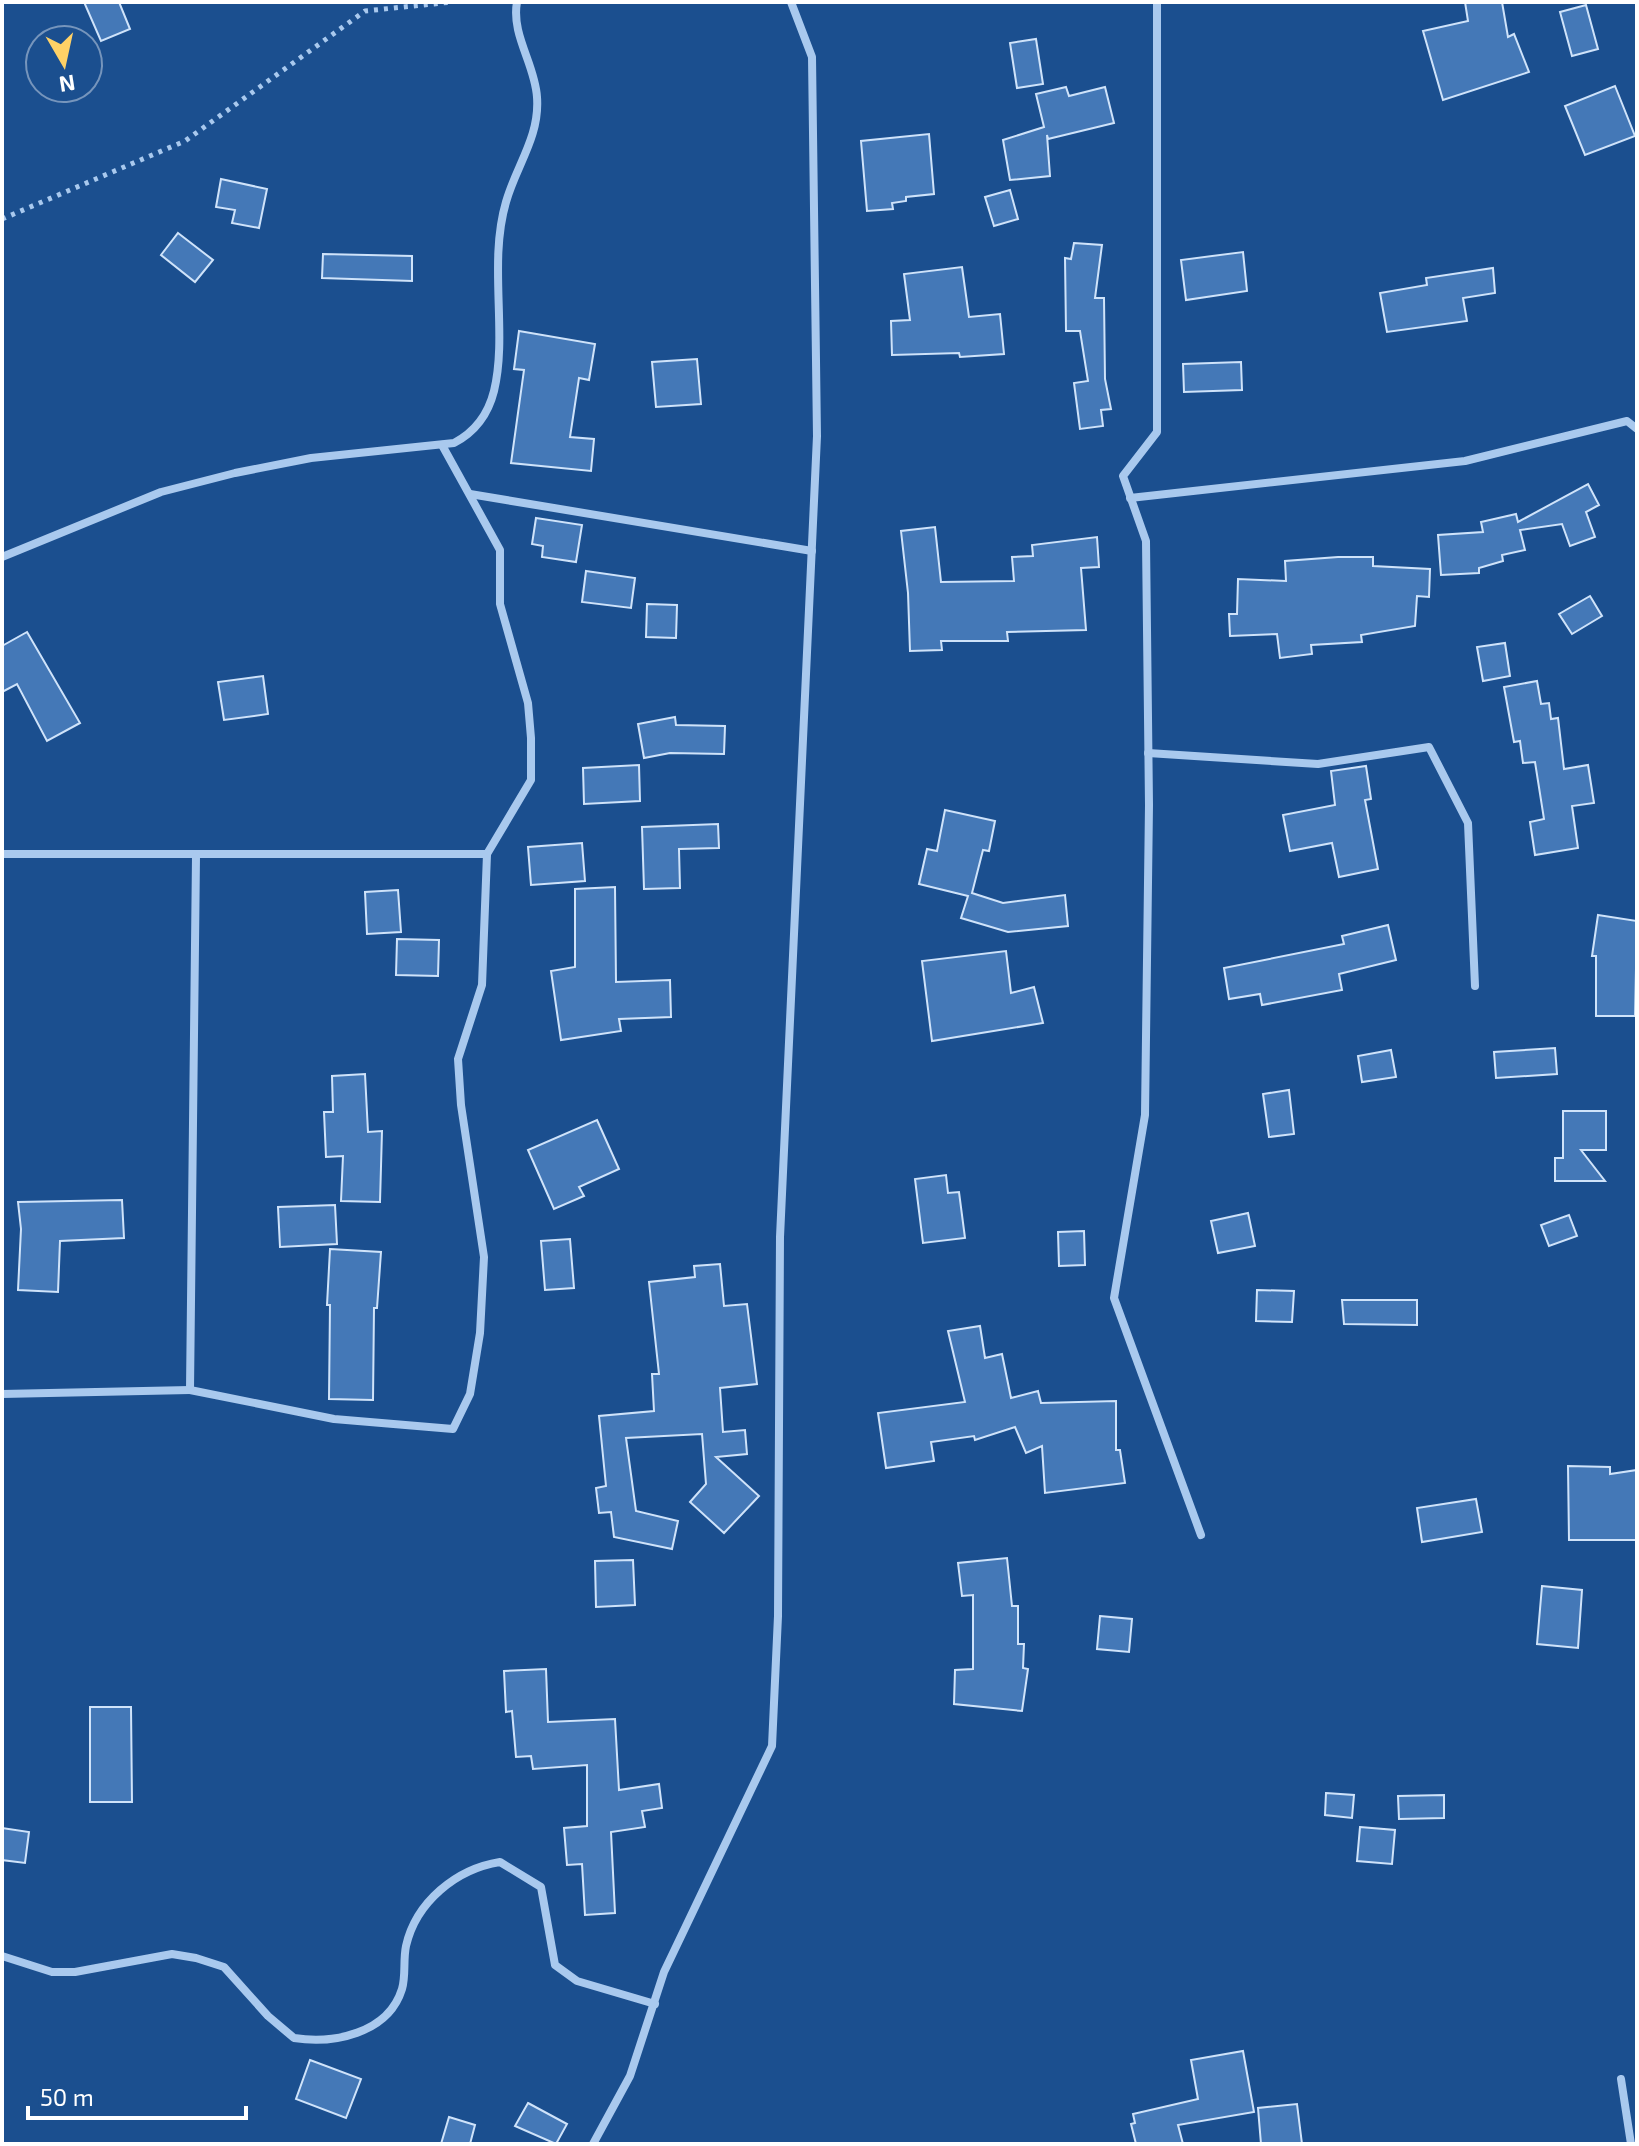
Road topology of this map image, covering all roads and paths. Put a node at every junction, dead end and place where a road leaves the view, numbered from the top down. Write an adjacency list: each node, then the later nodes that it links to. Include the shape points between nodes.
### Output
1 (452, 2): 5 (path, via 365,11 185,141)
2 (517, 2): 7 (street, via 518,30 537,97 528,154 510,188 500,236 496,380 486,413 471,433)
3 (791, 2): 10 (street, via 813,72 817,436)
4 (1157, 2): 9 (street, via 1157,432 1123,476)
5 (2, 219)
6 (1637, 429): 9 (street, via 1627,421 1465,461)
7 (442, 445): 8 (street); 11 (street, via 311,458 235,473 161,492)
8 (470, 494): 10 (street); 14 (street, via 500,550 500,604 528,703 531,738 531,780)
9 (1130, 498): 12 (street, via 1146,541)
10 (812, 551): 21 (street, via 780,1237 772,1746 664,1972)
11 (2, 557)
12 (1148, 753): 16 (street, via 1318,764 1429,747 1468,823); 19 (street, via 1145,1115 1114,1298)
13 (2, 854): 15 (street)
14 (487, 854): 15 (street); 17 (street, via 482,985 458,1059 484,1257 480,1333 470,1394 453,1429 334,1419)
15 (196, 856): 17 (street)
16 (1475, 986)
17 (190, 1390): 18 (street)
18 (2, 1394)
19 (1201, 1535)
20 (2, 1956): 21 (street, via 63,1972 172,1954 196,1958 224,1967 294,2038 341,2039 386,2014 401,1991 415,1917 430,1898 481,1865 500,1862 541,1887 555,1965 577,1981)
21 (655, 2004): 23 (street, via 630,2076)
22 (1621, 2079): 24 (street)
23 (593, 2144)
24 (1631, 2144)

